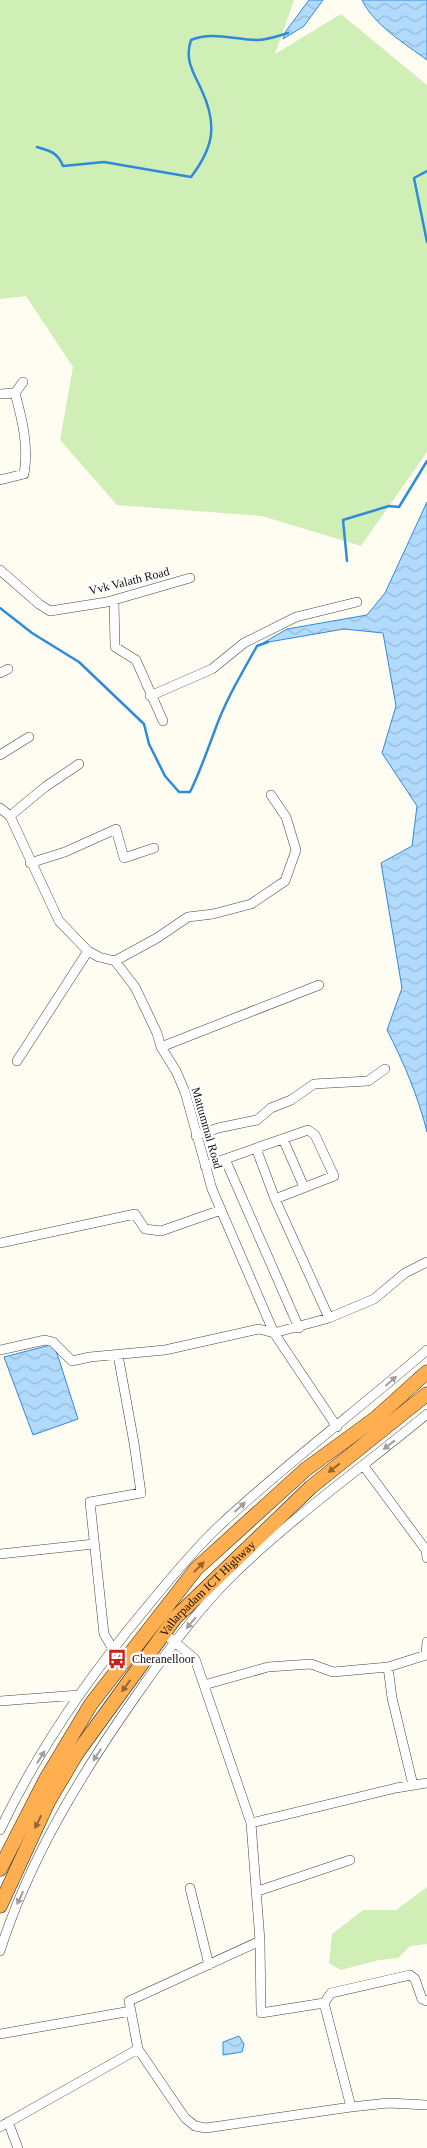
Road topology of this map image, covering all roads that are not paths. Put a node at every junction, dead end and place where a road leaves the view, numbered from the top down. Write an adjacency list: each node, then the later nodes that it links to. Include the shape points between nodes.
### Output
1 (23, 382): 2 (street)
2 (15, 393): 3 (street); 4 (street, via 27,458 24,474)
3 (0, 394)
4 (0, 480)
5 (0, 570): 7 (street, Vvk Valath Road, via 50,611)
6 (190, 578): 7 (street, Vvk Valath Road)
7 (114, 600): 9 (street, via 115,647 136,660)
8 (357, 602): 9 (street, via 296,617 244,643 212,669)
9 (150, 696): 10 (street)
10 (163, 721)
11 (29, 737): 12 (street)
12 (0, 755)
13 (79, 764): 16 (street)
14 (271, 795): 20 (street, via 286,817 296,850 285,881 251,904 188,917)
15 (0, 808): 16 (street)
16 (10, 816): 18 (street)
17 (154, 848): 18 (street, via 124,858 116,829 66,852)
18 (30, 863): 19 (street, via 59,921)
19 (88, 951): 20 (street); 23 (street)
20 (115, 961): 22 (street, Mattummal Road, via 135,987)
21 (319, 985): 22 (street)
22 (161, 1047): 25 (street, Mattummal Road, via 185,1092)
23 (17, 1061)
24 (385, 1069): 25 (street, via 368,1081 314,1084 256,1120)
25 (196, 1136): 29 (street, Mattummal Road)
26 (283, 1138): 27 (street); 30 (street); 30 (street, via 308,1130 315,1135 334,1176)
27 (256, 1148): 28 (street); 31 (street)
28 (225, 1159): 29 (street); 36 (street)
29 (205, 1166): 32 (street, Mattummal Road)
30 (304, 1188): 31 (street)
31 (275, 1199): 35 (street)
32 (221, 1210): 33 (street, via 161,1230 145,1229 135,1214); 37 (street, Mattummal Road)
33 (0, 1243)
34 (427, 1262): 35 (street, via 405,1273 374,1300)
35 (329, 1318): 36 (street)
36 (299, 1328): 37 (street)
37 (274, 1334): 40 (street, via 259,1330 165,1350); 44 (street, Mattummal Road)
38 (0, 1350): 40 (street, via 45,1340 53,1342 72,1361)
39 (427, 1350): 44 (street, one-way to 39)
40 (118, 1355): 46 (street, via 141,1492 90,1502)
41 (427, 1372): 50 (highway, Vallarpadam ICT Highway, one-way to 41, via 196,1569 304,1470 376,1418)
42 (427, 1394): 50 (highway, Vallarpadam ICT Highway, one-way to 50, via 311,1487 237,1556 175,1618)
43 (427, 1414): 45 (street, one-way to 45)
44 (337, 1427): 49 (street, one-way to 44, via 216,1529)
45 (363, 1465): 48 (street, via 426,1550); 50 (street, one-way to 50)
46 (94, 1544): 47 (street); 52 (street, via 104,1634)
47 (0, 1554)
48 (427, 1558)
49 (140, 1615): 50 (street); 52 (street)
50 (164, 1634): 54 (street, via 195,1659); 62 (highway, Vallarpadam ICT Highway, via 92,1704 46,1779); 65 (highway, Vallarpadam ICT Highway, one-way to 65, via 77,1753 48,1802); 67 (street, one-way to 67, via 122,1716 66,1805 18,1901)
51 (427, 1642): 53 (street, via 426,1655)
52 (113, 1649): 55 (street)
53 (388, 1668): 54 (street, via 333,1672 311,1664 284,1665); 58 (street)
54 (204, 1685): 59 (street)
55 (79, 1695): 56 (street); 60 (street, one-way to 55, via 25,1782)
56 (0, 1702)
57 (427, 1783): 58 (street)
58 (413, 1785): 59 (street)
59 (251, 1823): 64 (street)
60 (0, 1830)
61 (350, 1860): 64 (street)
62 (0, 1870)
63 (190, 1888): 68 (street)
64 (258, 1891): 66 (street)
65 (0, 1906)
66 (260, 1941): 68 (street); 70 (street, via 261,2013)
67 (0, 1951)
68 (209, 1965): 71 (street, via 129,2001)
69 (427, 2000): 70 (street, via 422,1999 415,1979 410,1975 331,1993)
70 (324, 2003): 75 (street)
71 (131, 2011): 72 (street); 73 (street)
72 (0, 2034)
73 (138, 2049): 75 (street, via 185,2118 196,2126 206,2128); 76 (street)
74 (427, 2105): 75 (street, via 388,2103)
75 (351, 2107)
76 (4, 2124): 77 (street)
77 (18, 2148)

